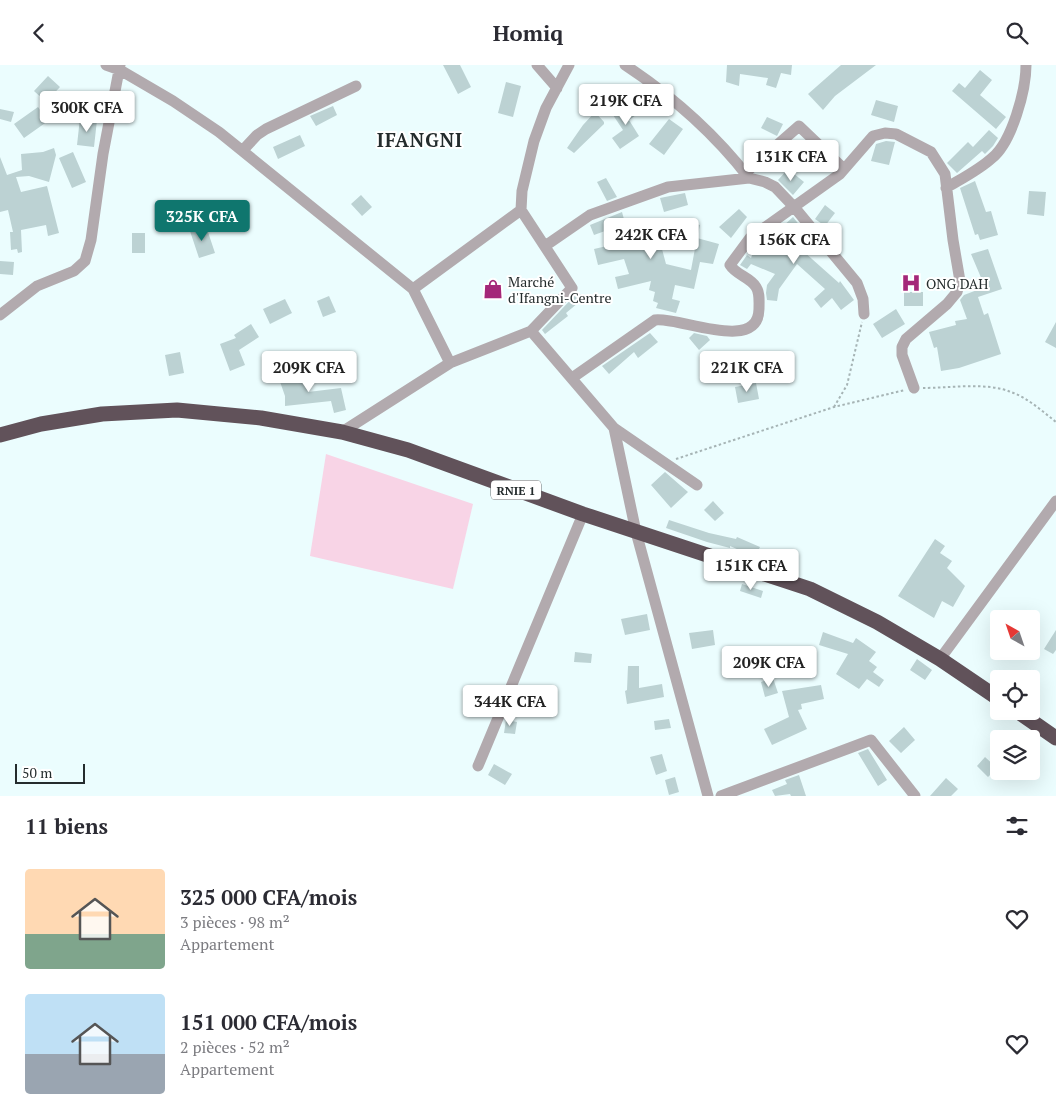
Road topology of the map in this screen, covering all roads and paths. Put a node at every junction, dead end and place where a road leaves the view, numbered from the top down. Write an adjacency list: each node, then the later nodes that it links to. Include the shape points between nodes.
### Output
1 (106, 65): 6 (street)
2 (537, 65): 8 (street)
3 (569, 65): 8 (street)
4 (625, 65): 11 (street, via 656,85 692,116)
5 (1026, 65): 12 (street, via 1026,82 1002,148)
6 (120, 67): 9 (street); 18 (street, via 85,261 74,271 37,287)
7 (356, 86): 9 (street, via 266,129)
8 (557, 88): 14 (street, via 534,141 522,191)
9 (243, 150): 16 (street)
10 (844, 169): 11 (street, via 799,126); 12 (street, via 873,136 896,134 931,152 945,174); 13 (street)
11 (747, 176): 13 (street, via 775,187); 15 (street, via 668,187 590,215)
12 (946, 188): 22 (street, via 960,281 957,292 948,303 906,339 902,347)
13 (795, 208): 17 (street, via 857,283); 21 (street, via 750,238 730,265 733,271 755,286 759,297 759,316 754,324 748,328 713,331 664,318 655,320)
14 (521, 210): 15 (street); 16 (street)
15 (545, 246): 19 (street, via 572,288)
16 (413, 289): 20 (street)
17 (864, 314): 23 (path, via 847,385)
18 (0, 315)
19 (531, 331): 20 (street); 21 (street)
20 (450, 363): 26 (street)
21 (572, 378): 25 (street)
22 (914, 389): 23 (path); 24 (path, via 992,388 1010,391 1029,401)
23 (834, 407): 28 (path)
24 (1056, 423)
25 (614, 428): 28 (street); 32 (street)
26 (342, 432): 27 (highway, RNIE 1, via 261,418 177,410 102,414); 31 (highway, RNIE 1, via 408,450)
27 (0, 435)
28 (666, 462): 29 (street)
29 (697, 485)
30 (1056, 501): 33 (street)
31 (583, 514): 32 (highway, RNIE 1); 37 (street)
32 (636, 532): 33 (highway, RNIE 1, via 810,589 877,622); 38 (street)
33 (940, 659): 34 (highway, RNIE 1)
34 (990, 693)
35 (1030, 720): 36 (highway)
36 (1056, 738)
37 (478, 766)
38 (708, 796)
39 (721, 796): 40 (street, via 871,740)
40 (915, 796)

